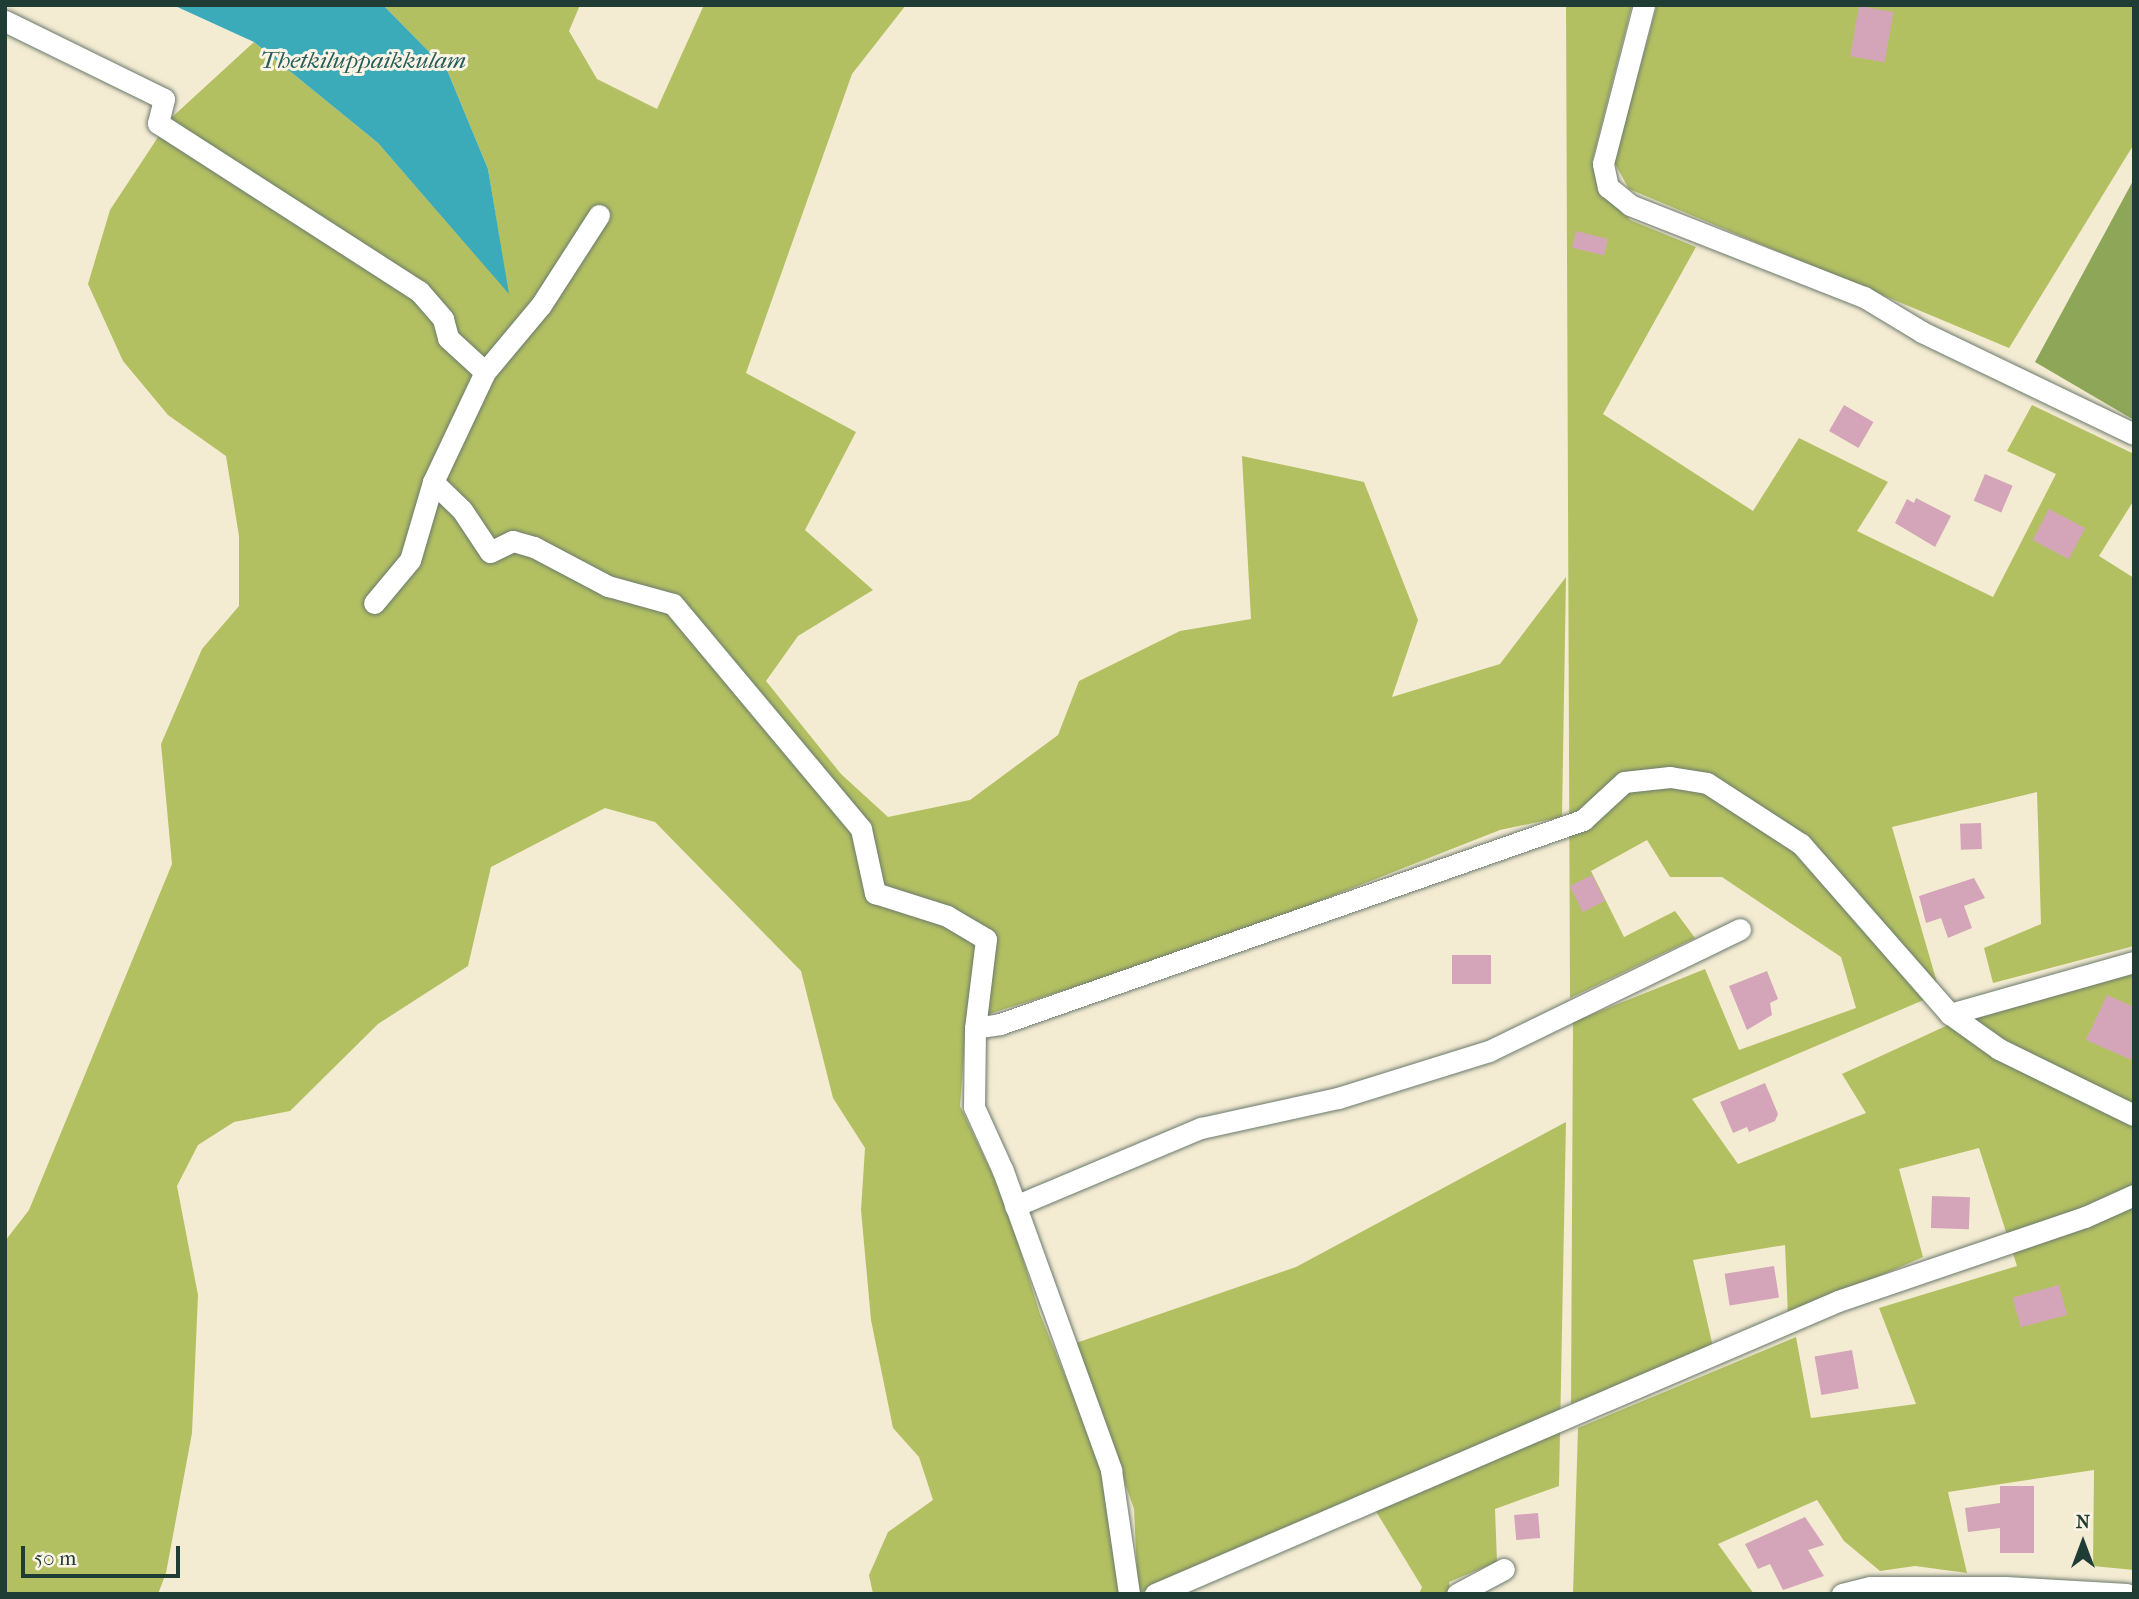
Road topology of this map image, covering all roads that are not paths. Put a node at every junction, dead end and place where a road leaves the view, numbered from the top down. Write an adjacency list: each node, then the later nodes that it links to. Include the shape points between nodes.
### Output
1 (1644, 5): 5 (street, via 1603,164 1608,187 1630,205 1864,297 1922,332)
2 (5, 21): 4 (street, via 164,99 159,123 419,291 443,319 448,338)
3 (599, 215): 4 (street, via 541,305)
4 (485, 372): 6 (street)
5 (2134, 434)
6 (433, 482): 7 (street, via 410,560); 11 (street, via 462,510 490,552 513,541 534,547 608,586 673,604 861,829 875,893 947,916 986,939)
7 (374, 603)
8 (1740, 929): 14 (street, via 1489,1051 1338,1098 1201,1128)
9 (2134, 962): 10 (street)
10 (1950, 1013): 11 (street, via 1801,844 1707,783 1670,777 1625,782 1583,820 1000,1024); 12 (street, via 1999,1049)
11 (975, 1028): 14 (street, via 974,1107)
12 (2134, 1115)
13 (2134, 1195): 17 (street, via 2085,1217 1838,1301)
14 (1015, 1206): 16 (street, via 1111,1470)
15 (1504, 1569): 18 (street)
16 (1129, 1594)
17 (1155, 1594)
18 (1458, 1594)
19 (1842, 1594): 20 (street, via 1870,1587 2005,1587)
20 (2127, 1594)

